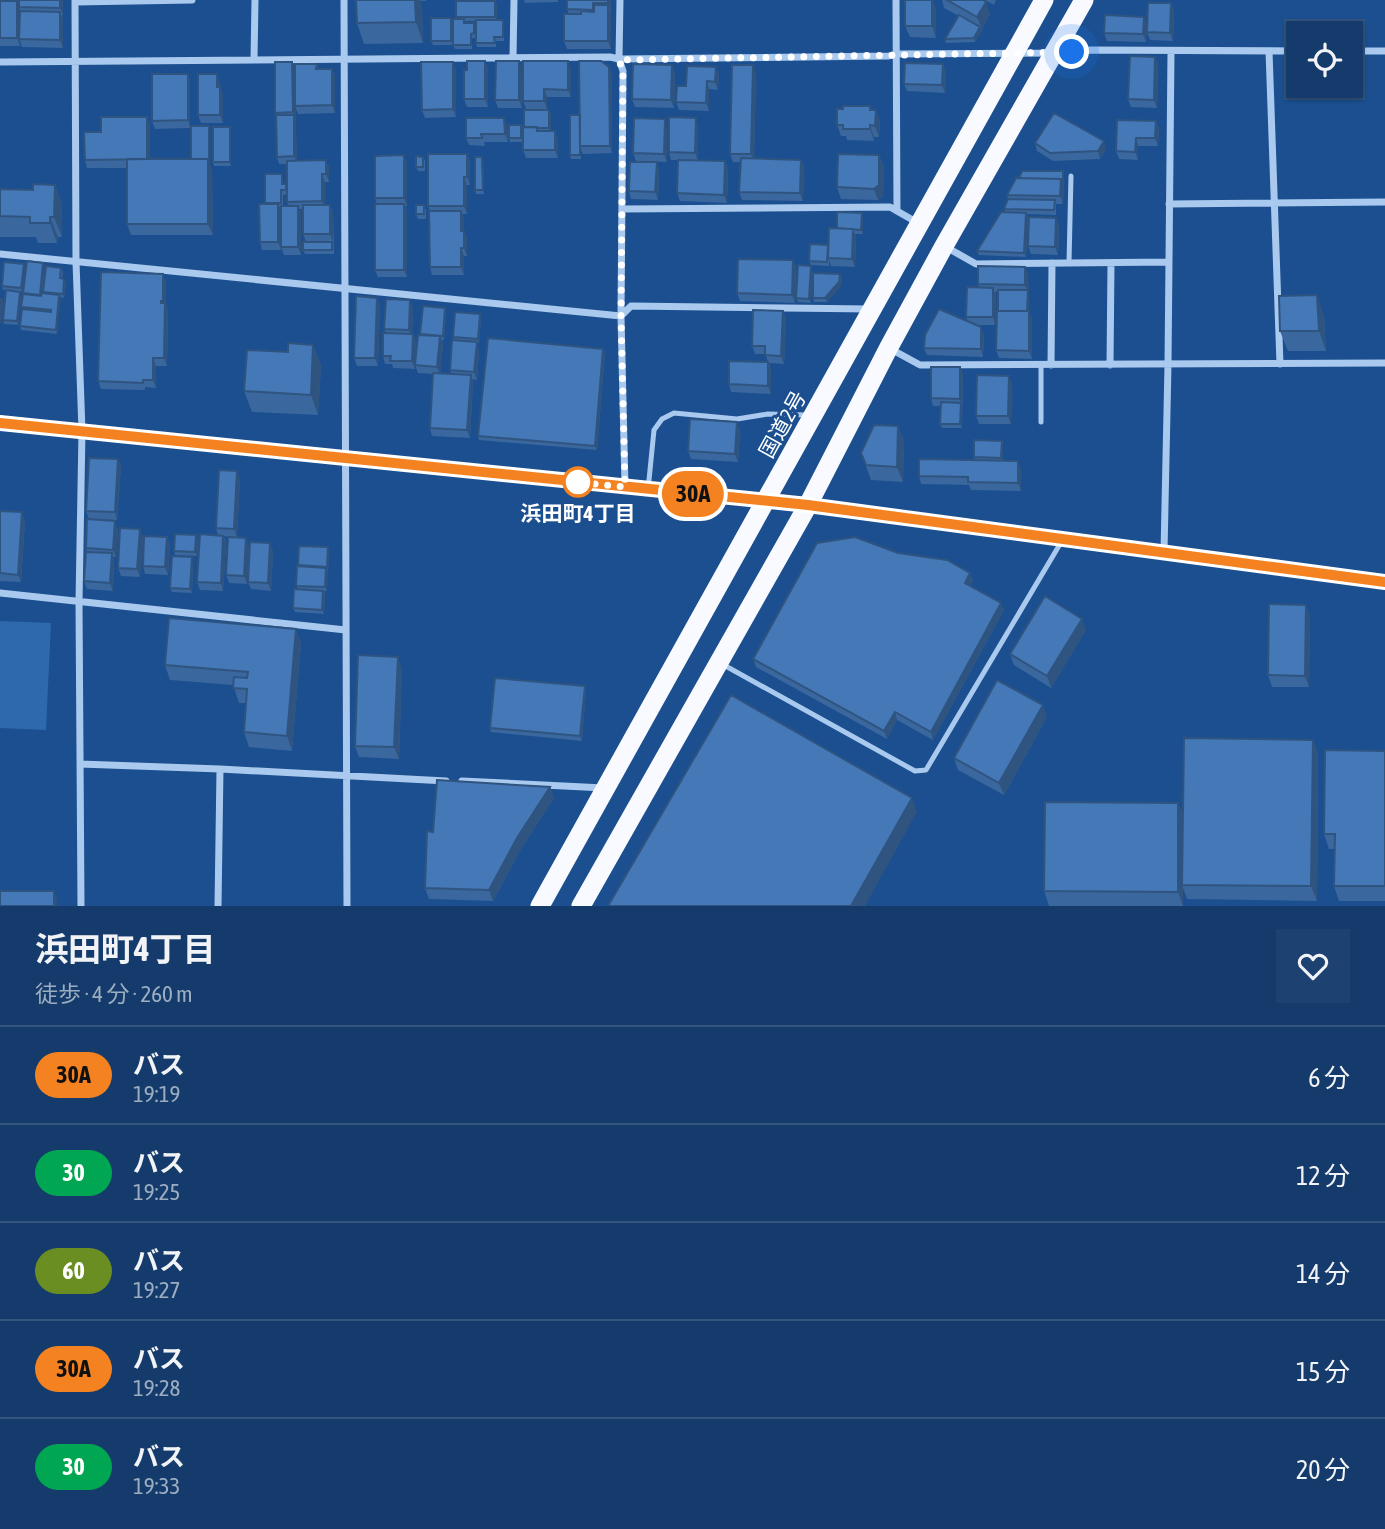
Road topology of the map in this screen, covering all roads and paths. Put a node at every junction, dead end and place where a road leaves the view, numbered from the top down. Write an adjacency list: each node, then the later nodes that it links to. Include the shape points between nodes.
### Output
1 (192, 0): 9 (street)
2 (255, 0): 19 (street)
3 (344, 0): 20 (street)
4 (513, 0): 18 (street)
5 (620, 0): 21 (street)
6 (896, 0): 17 (street)
7 (1044, 0): 15 (highway, 国道2号)
8 (1084, 0): 16 (highway)
9 (75, 1): 23 (street)
10 (1269, 51): 11 (street); 14 (street); 26 (street)
11 (1286, 51)
12 (1363, 51): 13 (street)
13 (1385, 51)
14 (1171, 52): 16 (street); 27 (street)
15 (1016, 53): 16 (street); 17 (street); 30 (highway, 国道2号)
16 (1055, 53): 31 (highway)
17 (896, 54): 21 (street); 29 (street)
18 (513, 58): 20 (street); 21 (street)
19 (254, 60): 20 (street); 23 (street)
20 (344, 60): 38 (street)
21 (619, 60): 28 (street, via 623,71)
22 (0, 62): 23 (street)
23 (75, 62): 33 (street)
24 (1071, 176): 36 (lane)
25 (1385, 202): 26 (street)
26 (1274, 203): 27 (street); 43 (street)
27 (1170, 204): 34 (street)
28 (622, 209): 29 (street, via 890,207); 40 (street)
29 (897, 211): 30 (street)
30 (919, 224): 39 (highway, 国道2号)
31 (944, 246): 35 (street, via 976,264); 41 (highway)
32 (0, 254): 33 (street)
33 (76, 262): 38 (street); 51 (street)
34 (1169, 262): 37 (street); 47 (street)
35 (1052, 263): 36 (street); 45 (street)
36 (1069, 263): 37 (street)
37 (1111, 263): 46 (street)
38 (345, 289): 40 (street); 52 (street)
39 (871, 309): 40 (street, via 631,306); 48 (highway, 国道2号)
40 (621, 316): 53 (street)
41 (889, 348): 44 (street, via 920,365); 56 (highway)
42 (1385, 363): 43 (street)
43 (1280, 364): 47 (street)
44 (1041, 365): 45 (street); 49 (lane)
45 (1051, 365): 46 (street)
46 (1110, 365): 47 (street)
47 (1168, 365): 58 (street)
48 (813, 415): 54 (lane, via 737,419 674,413 654,430); 55 (highway, 国道2号)
49 (1041, 422)
50 (0, 423): 51 (street)
51 (82, 432): 52 (street); 61 (street)
52 (345, 459): 53 (street); 62 (street)
53 (625, 487): 54 (street)
54 (648, 489): 55 (street)
55 (766, 501): 56 (street); 67 (highway, 国道2号)
56 (808, 505): 57 (street); 63 (highway)
57 (1063, 539): 58 (street); 63 (lane, via 926,770 915,771)
58 (1164, 552): 59 (street)
59 (1385, 582)
60 (0, 593): 61 (street)
61 (79, 602): 62 (street); 64 (street)
62 (346, 630): 66 (street)
63 (719, 662): 72 (highway)
64 (80, 764): 65 (street); 68 (street)
65 (220, 769): 66 (street); 69 (street)
66 (346, 776): 67 (street); 70 (street)
67 (606, 788): 71 (highway, 国道2号)
68 (81, 906)
69 (218, 906)
70 (347, 906)
71 (540, 906)
72 (582, 906)

